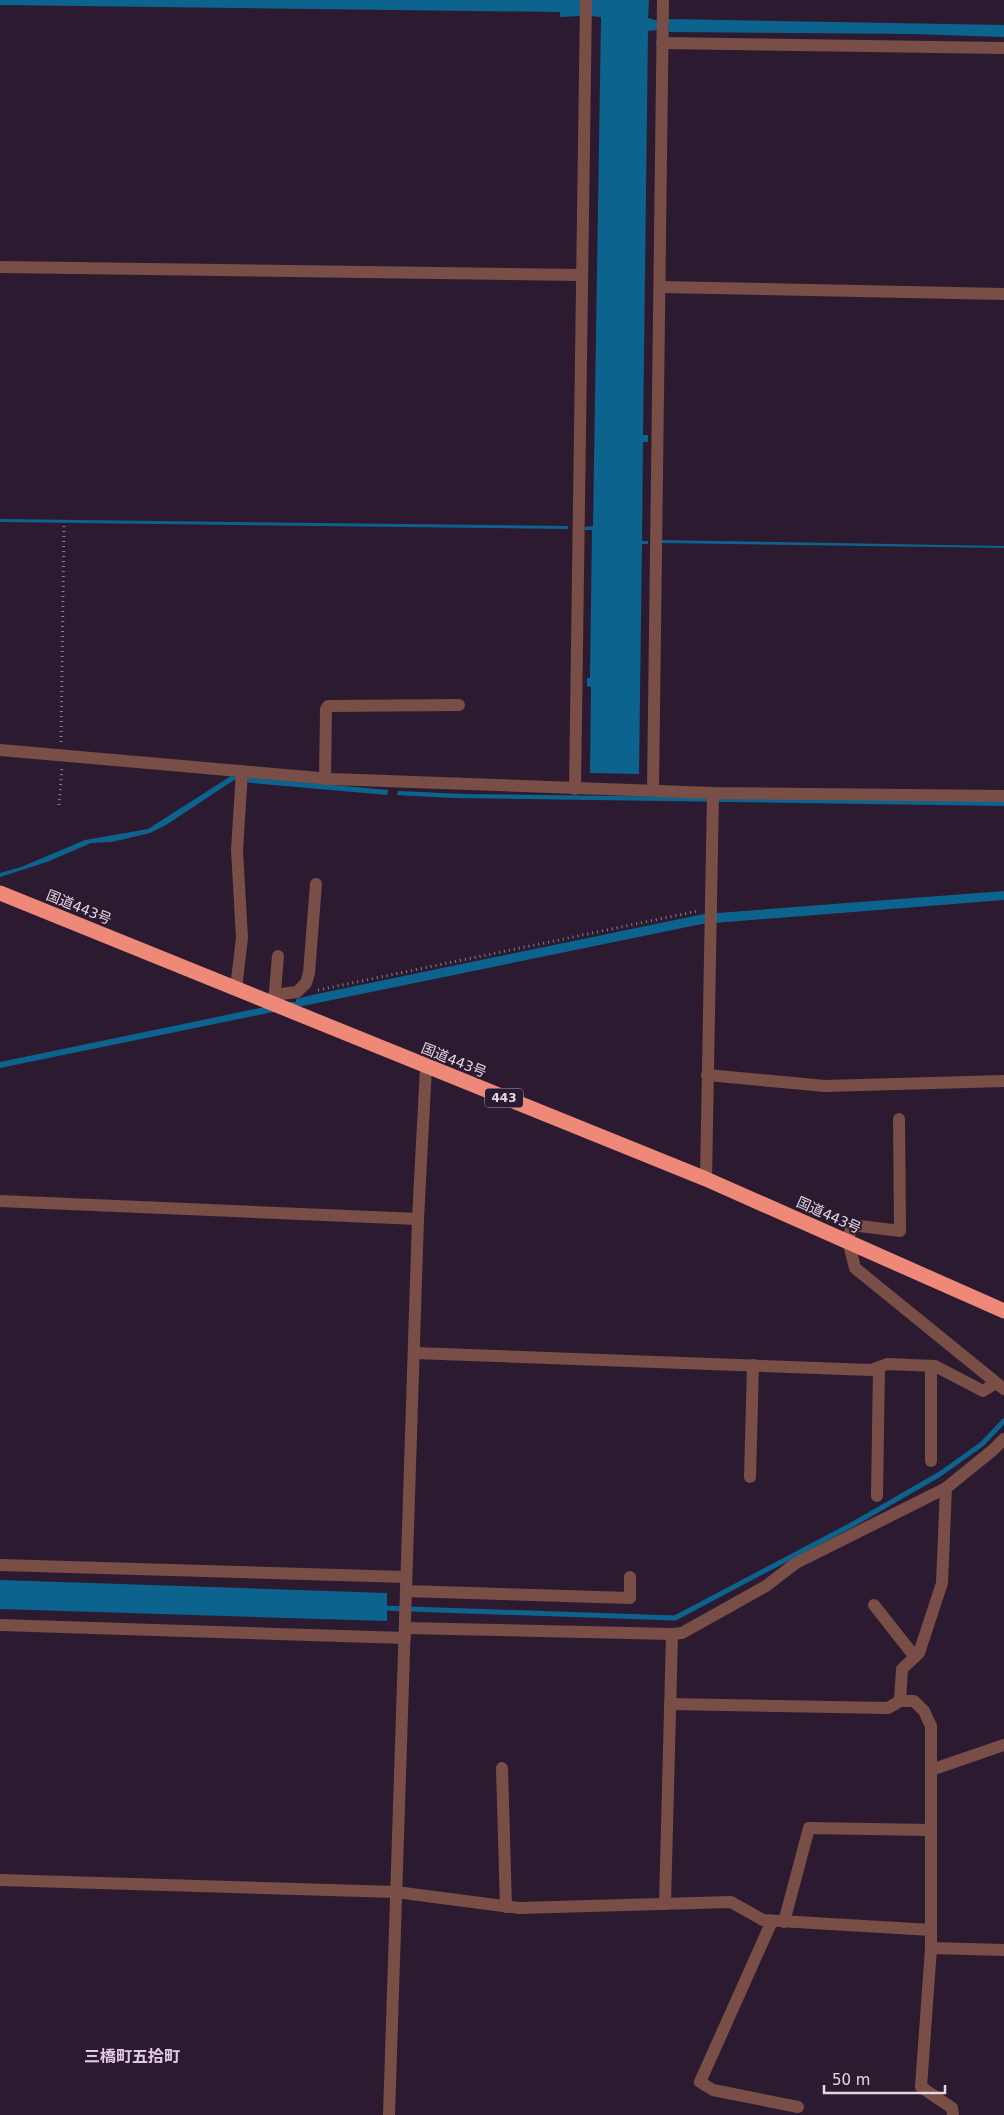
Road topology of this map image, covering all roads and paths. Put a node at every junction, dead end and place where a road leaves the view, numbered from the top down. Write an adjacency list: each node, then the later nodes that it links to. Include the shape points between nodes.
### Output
1 (586, 0): 6 (street)
2 (663, 0): 3 (street)
3 (662, 43): 4 (street); 7 (street)
4 (1004, 48)
5 (0, 267): 6 (street)
6 (581, 275): 15 (street)
7 (660, 288): 8 (street); 16 (street)
8 (1004, 294)
9 (64, 525): 12 (path)
10 (459, 705): 14 (street, via 328,706)
11 (0, 750): 12 (street)
12 (62, 755): 13 (street); 19 (path)
13 (242, 771): 14 (street); 24 (street, via 237,850 242,938)
14 (325, 778): 15 (street)
15 (575, 789): 16 (street)
16 (653, 790): 17 (street)
17 (713, 793): 18 (street); 22 (street)
18 (1004, 796)
19 (60, 805)
20 (316, 884): 25 (street, via 309,974)
21 (0, 892): 24 (highway, 国道443号 / 443)
22 (711, 908): 25 (path); 28 (street)
23 (278, 956): 26 (street)
24 (236, 988): 26 (highway, 国道443号 / 443)
25 (297, 992): 26 (street)
26 (274, 999): 27 (highway, 国道443号 / 443)
27 (426, 1067): 31 (highway, 国道443号 / 443); 33 (street)
28 (707, 1075): 29 (street, via 825,1086); 31 (street)
29 (1004, 1081)
30 (899, 1119): 34 (street, via 900,1231 852,1225)
31 (706, 1179): 34 (highway, 国道443号 / 443)
32 (0, 1201): 33 (street)
33 (418, 1218): 36 (street)
34 (848, 1240): 35 (highway, 国道443号 / 443); 40 (street, via 855,1268)
35 (1004, 1311)
36 (414, 1353): 37 (street); 47 (street)
37 (753, 1365): 39 (street, via 871,1370); 43 (street)
38 (931, 1366): 39 (street, via 887,1364); 40 (street, via 983,1391); 42 (street)
39 (879, 1367): 45 (street)
40 (1000, 1386)
41 (1004, 1439): 44 (street)
42 (930, 1461)
43 (750, 1477)
44 (946, 1488): 53 (street, via 796,1563 766,1586 682,1633); 54 (street, via 942,1583 920,1653)
45 (877, 1496)
46 (0, 1565): 47 (street)
47 (406, 1577): 49 (street)
48 (630, 1578): 49 (street, via 630,1598)
49 (406, 1591): 52 (street)
50 (874, 1606): 54 (street)
51 (0, 1625): 52 (street)
52 (405, 1633): 53 (street); 62 (street)
53 (672, 1634): 56 (street)
54 (915, 1657): 55 (street, via 902,1669)
55 (900, 1702): 56 (street, via 888,1708); 59 (street, via 914,1701 932,1726)
56 (670, 1704): 63 (street)
57 (1004, 1745): 59 (street)
58 (502, 1768): 64 (street)
59 (932, 1770): 60 (street)
60 (932, 1830): 65 (street, via 809,1828); 66 (street)
61 (0, 1880): 62 (street)
62 (396, 1892): 64 (street); 70 (street)
63 (664, 1904): 64 (street); 65 (street, via 731,1902 763,1920)
64 (506, 1907)
65 (778, 1921): 66 (street); 69 (street, via 700,2082 713,2090)
66 (931, 1930): 67 (street)
67 (931, 1948): 68 (street); 71 (street, via 921,2087 952,2108)
68 (1004, 1950)
69 (798, 2107)
70 (389, 2115)
71 (953, 2115)

